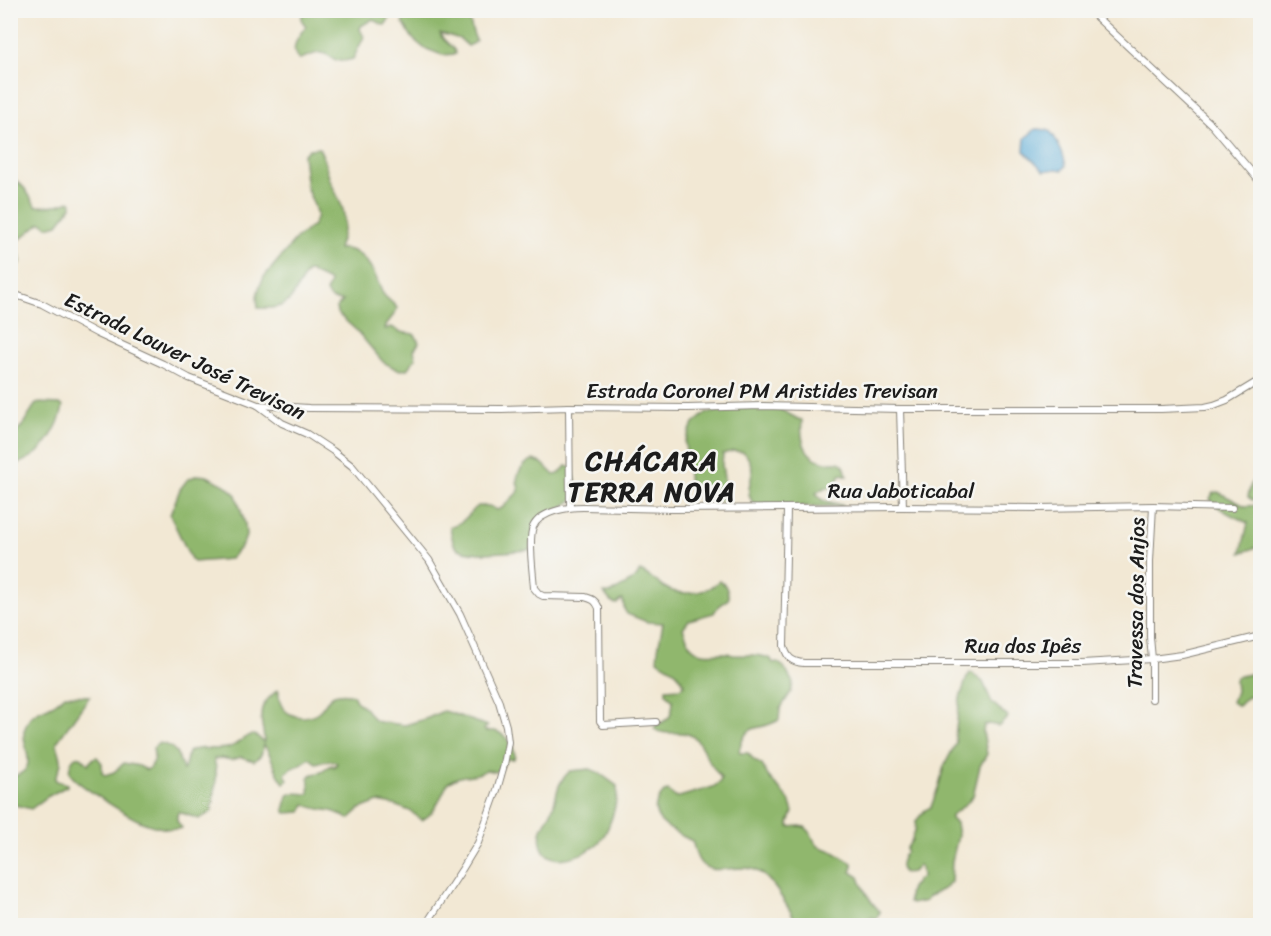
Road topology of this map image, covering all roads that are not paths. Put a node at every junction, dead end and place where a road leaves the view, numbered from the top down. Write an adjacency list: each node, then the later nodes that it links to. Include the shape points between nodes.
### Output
1 (1089, 10): 2 (street, via 1212,125)
2 (1260, 182)
3 (10, 293): 5 (street, Estrada Louver José Trevisan, via 42,304 189,378)
4 (1260, 380): 7 (street, Estrada Coronel PM Aristides Trevisan, via 1227,400 1205,407)
5 (258, 405): 6 (street, Estrada Coronel PM Aristides Trevisan, via 490,409); 17 (street, Estrada Louver José Trevisan, via 352,466 429,560 460,614 507,726 504,765 478,843)
6 (569, 406): 7 (street, Estrada Coronel PM Aristides Trevisan); 9 (street)
7 (900, 409): 10 (street)
8 (1154, 506): 10 (street, Rua Jaboticabal); 11 (street, Rua Jaboticabal); 14 (street, Travessa dos Anjos, via 1150,561)
9 (570, 507): 12 (street, Rua Jaboticabal); 16 (street, via 546,515 533,525 534,588 543,596 585,597 597,603 603,725)
10 (903, 507): 12 (street, Rua Jaboticabal)
11 (1232, 508)
12 (787, 509): 14 (street, Rua dos Ipês, via 783,627 786,654 794,662)
13 (1260, 636): 14 (street, Rua dos Ipês)
14 (1152, 660): 15 (street, Travessa dos Anjos)
15 (1152, 699)
16 (656, 722)
17 (425, 926)

